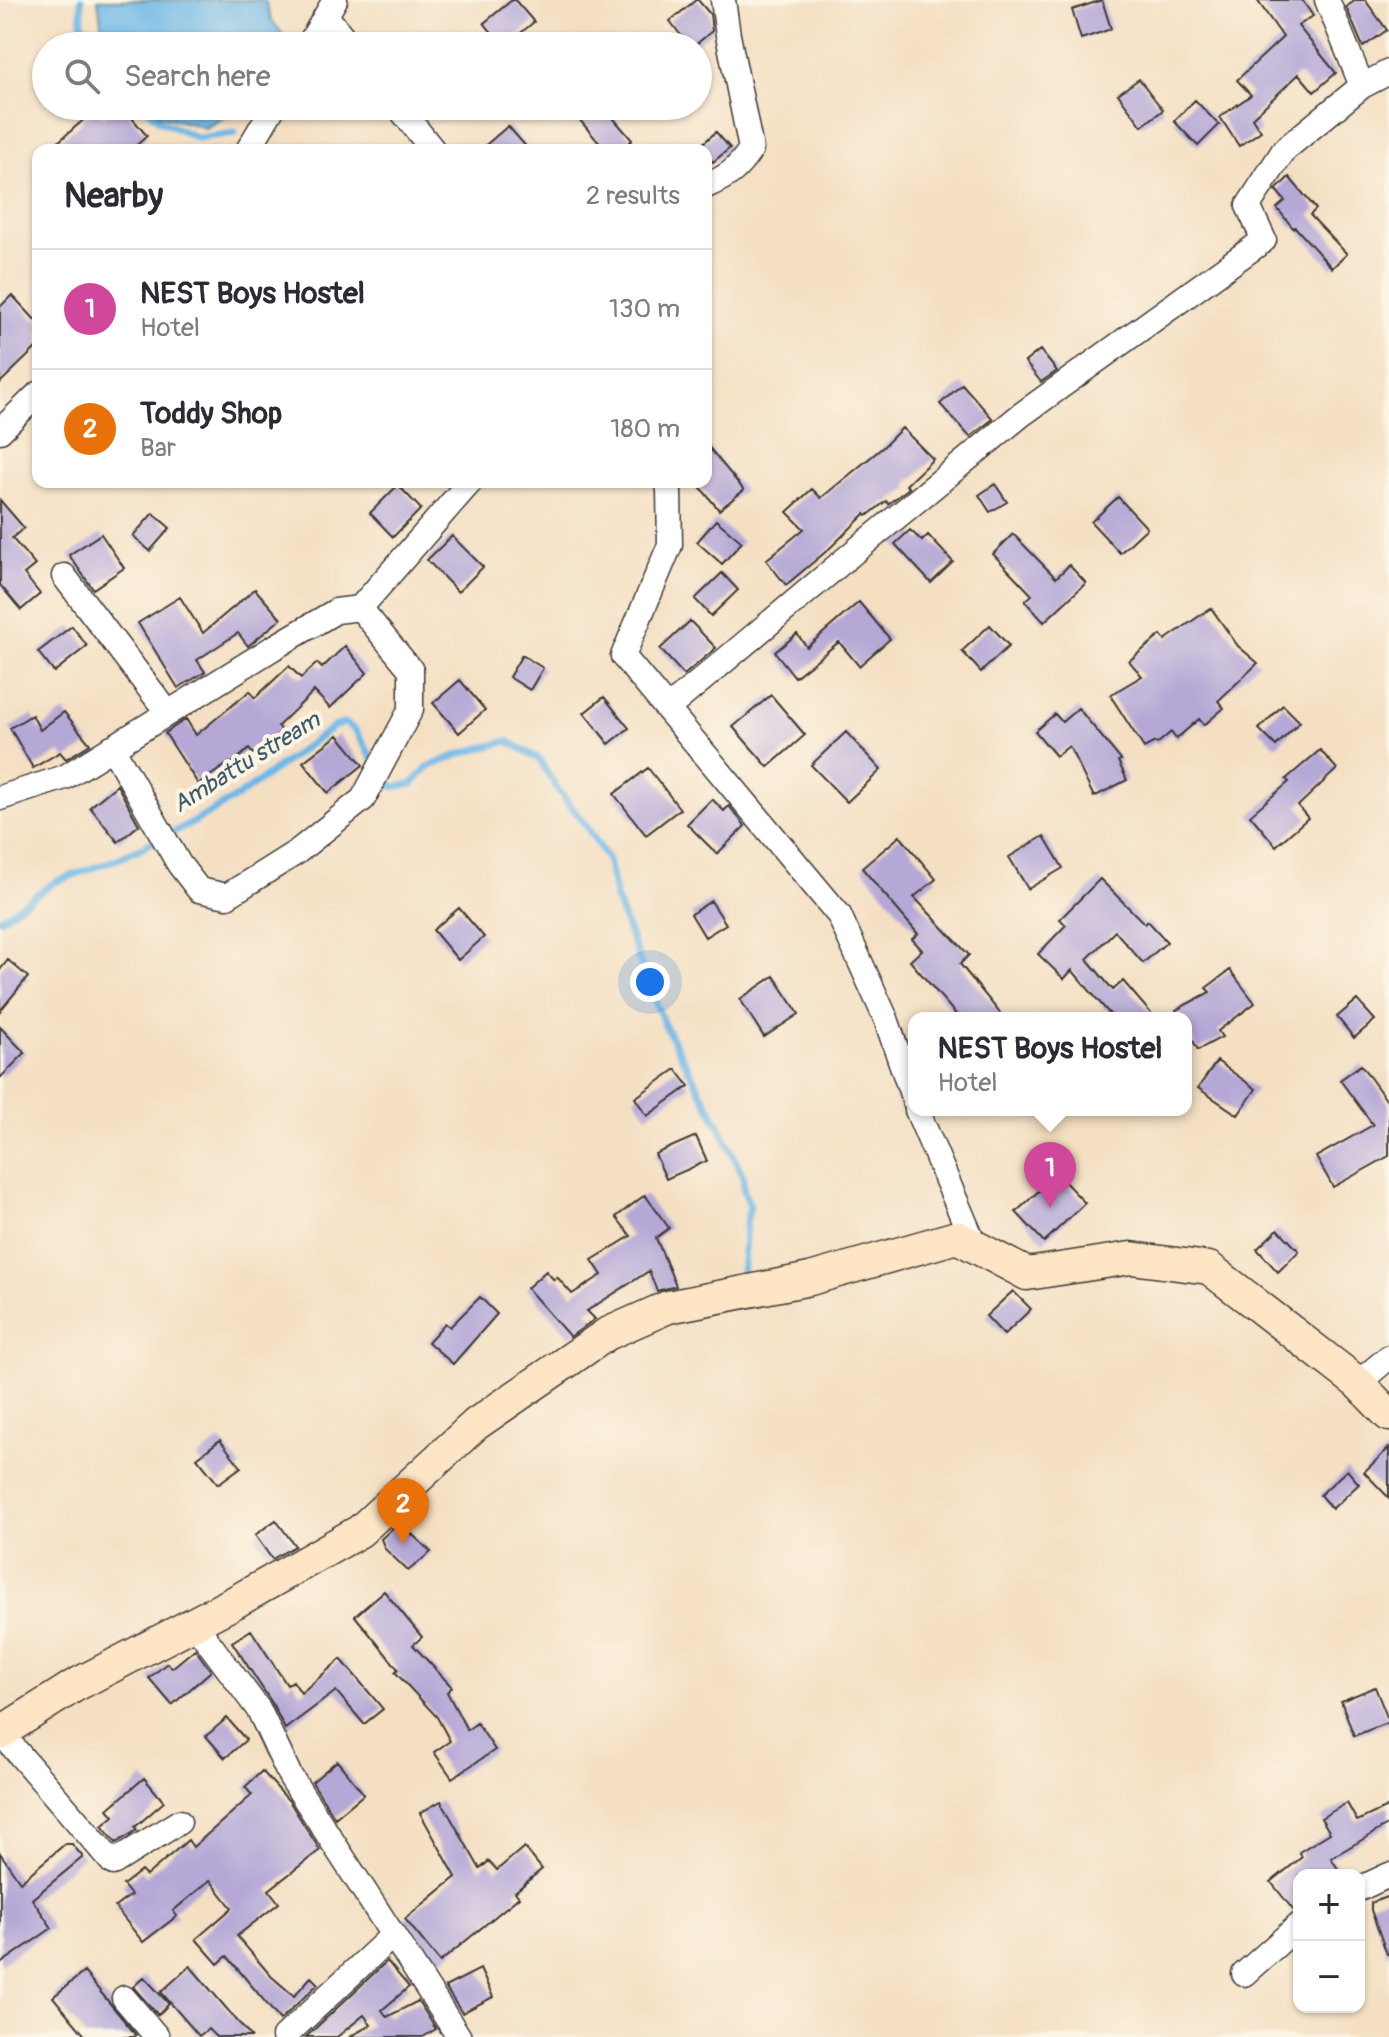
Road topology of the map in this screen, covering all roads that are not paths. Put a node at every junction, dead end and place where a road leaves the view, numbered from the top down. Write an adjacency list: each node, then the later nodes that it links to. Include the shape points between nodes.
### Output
1 (723, 0): 12 (street, via 751,149 739,167)
2 (1327, 0): 7 (street)
3 (331, 8): 4 (street); 5 (street)
4 (316, 32)
5 (343, 32)
6 (1389, 72): 7 (street)
7 (1362, 86): 19 (street, via 1284,150 1248,206 1264,240 1021,415)
8 (266, 120): 10 (street)
9 (409, 120): 11 (street)
10 (252, 144)
11 (428, 144)
12 (712, 183)
13 (32, 400): 14 (street)
14 (0, 431)
15 (465, 488): 18 (street)
16 (668, 488): 19 (street, via 670,545 623,656)
17 (64, 576): 20 (street)
18 (360, 608): 20 (street, via 336,611); 21 (street, via 411,670 411,709 363,799 297,852 227,896 199,890)
19 (667, 709): 23 (street, via 839,915)
20 (168, 713): 21 (street)
21 (112, 747): 22 (street, via 65,777)
22 (0, 798)
23 (908, 1083)
24 (920, 1116): 25 (street)
25 (975, 1246): 27 (street, via 1027,1274 1131,1258 1209,1268); 29 (street, via 957,1237 810,1279 668,1307 607,1334 476,1424 360,1531)
26 (1389, 1357): 27 (street)
27 (1358, 1383): 28 (street)
28 (1389, 1415)
29 (194, 1623): 30 (street, via 74,1686); 35 (street, via 259,1710 290,1776)
30 (0, 1733): 31 (street, via 113,1863)
31 (179, 1822)
32 (1389, 1875): 33 (street)
33 (1365, 1886)
34 (1293, 1930): 36 (street)
35 (393, 1935): 39 (street); 40 (street)
36 (1244, 1974)
37 (124, 1998): 38 (street)
38 (157, 2037)
39 (284, 2037)
40 (459, 2037)

